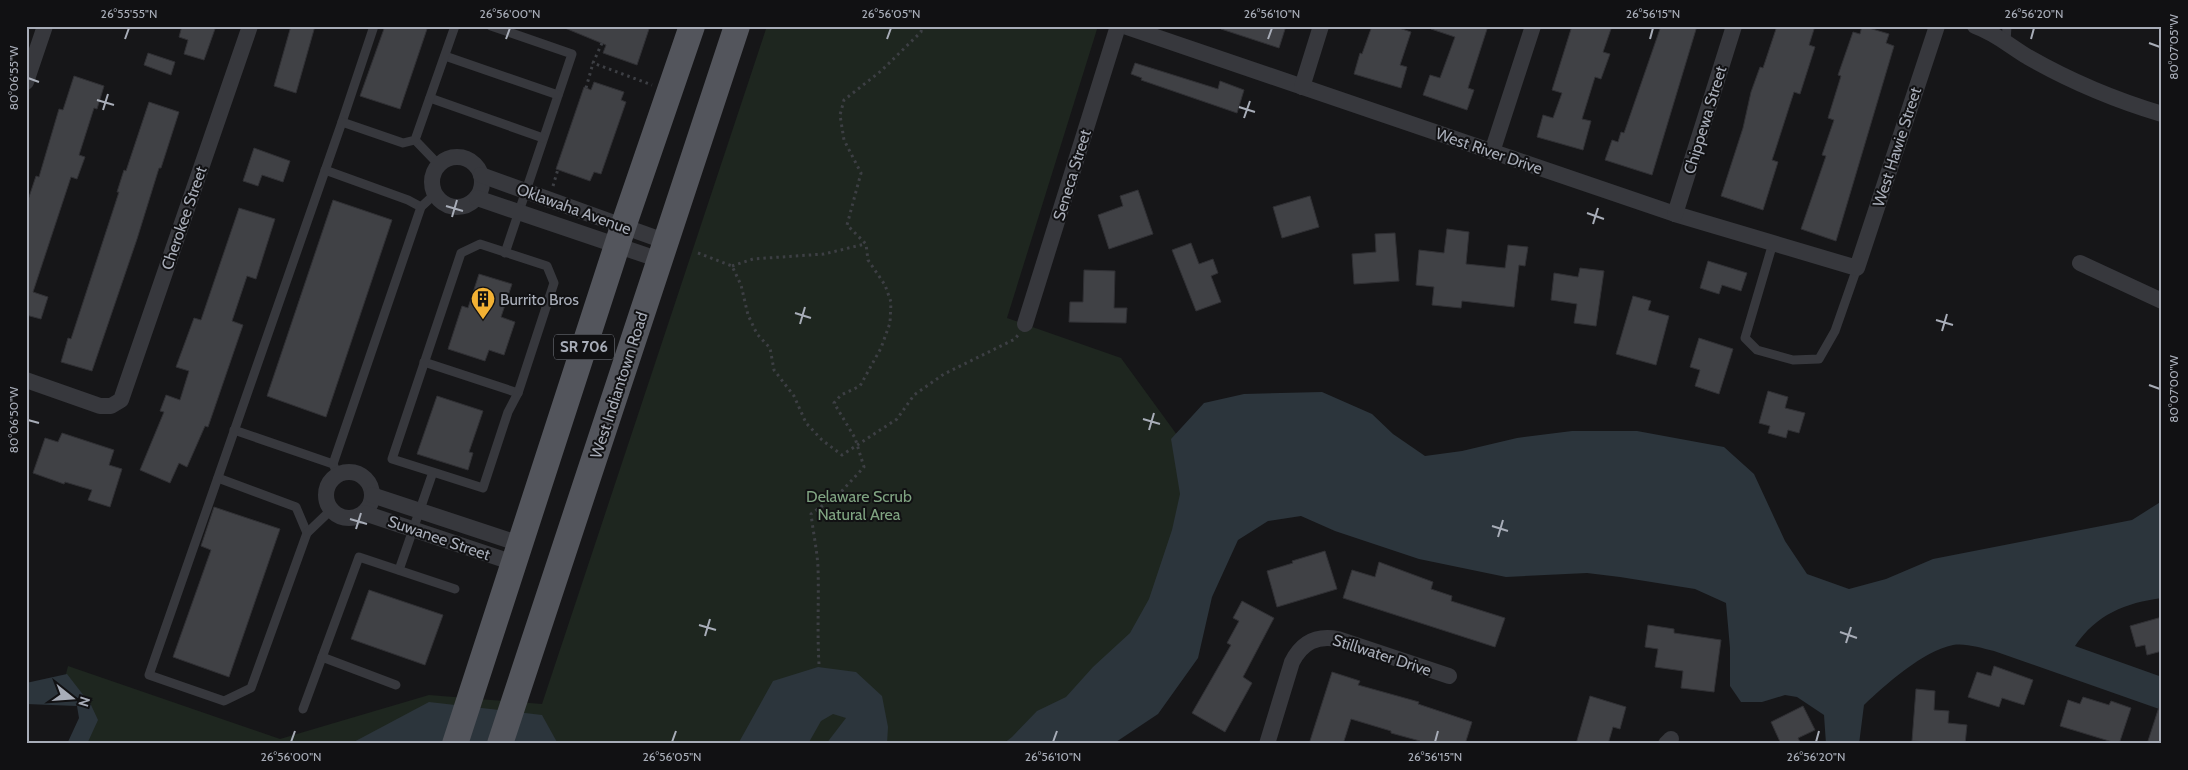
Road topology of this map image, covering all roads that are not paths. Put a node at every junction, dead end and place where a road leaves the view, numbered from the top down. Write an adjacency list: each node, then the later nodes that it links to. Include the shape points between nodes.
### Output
1 (46, 26): 17 (street)
2 (250, 26): 44 (street, Cherokee Street, via 121,400 111,406 100,406)
3 (374, 26): 22 (lane)
4 (455, 26): 16 (lane)
5 (491, 26): 19 (lane, via 572,54)
6 (692, 26): 35 (main road, SR 706)
7 (737, 26): 37 (main road, West Indiantown Road / SR 706)
8 (1118, 26): 42 (street, Seneca Street)
9 (1124, 26): 18 (street, West River Drive)
10 (1321, 26): 18 (street)
11 (1533, 26): 25 (street)
12 (1734, 26): 34 (street, Chippewa Street)
13 (1937, 26): 40 (street, West Hawie Street)
14 (1975, 26): 15 (street)
15 (2007, 34): 21 (street, via 2074,80 2129,104)
16 (444, 56): 19 (lane); 20 (lane)
17 (26, 82)
18 (1302, 87): 25 (street, West River Drive)
19 (558, 95): 23 (lane)
20 (430, 98): 23 (lane); 24 (lane)
21 (2162, 114)
22 (342, 122): 24 (lane, via 403,143); 27 (lane)
23 (543, 138): 29 (lane)
24 (415, 140): 26 (lane)
25 (1492, 152): 34 (street, West River Drive)
26 (439, 165): 28 (street, Oklawaha Avenue, via 455,157 463,158 471,161); 30 (street, via 433,179)
27 (325, 170): 32 (lane); 46 (lane)
28 (481, 175): 29 (street, Oklawaha Avenue); 31 (street)
29 (526, 192): 33 (lane); 35 (street, Oklawaha Avenue)
30 (435, 194): 31 (street, via 440,201 455,207 463,207); 32 (lane)
31 (477, 198): 33 (street, Oklawaha Avenue)
32 (421, 207): 47 (lane)
33 (519, 212): 35 (street, Oklawaha Avenue); 38 (lane)
34 (1675, 214): 36 (street, West River Drive)
35 (620, 236): 37 (street, Oklawaha Avenue); 56 (main road, SR 706)
36 (1773, 243): 40 (street, West River Drive); 40 (lane, via 1745,338 1756,350 1793,360 1819,359 1835,331)
37 (663, 251): 64 (main road, West Indiantown Road / SR 706)
38 (505, 253): 43 (lane, via 480,244 461,253); 45 (lane, via 547,266 554,283)
39 (2080, 263): 41 (street)
40 (1857, 268)
41 (2162, 301)
42 (1025, 324)
43 (424, 362): 45 (lane); 48 (lane, via 392,459)
44 (26, 380)
45 (518, 393): 48 (lane, via 508,412 483,488)
46 (234, 430): 47 (lane); 49 (lane)
47 (336, 469): 50 (street, via 359,474 367,480); 51 (street, via 326,491 326,501)
48 (433, 472): 52 (lane)
49 (218, 478): 55 (lane, via 296,507); 55 (lane, via 149,675 224,701 251,688)
50 (372, 495): 52 (street, Suwanee Street); 53 (street, Suwanee Street)
51 (331, 510): 53 (street, Suwanee Street, via 347,518); 55 (lane)
52 (419, 511): 54 (lane); 56 (street, Suwanee Street)
53 (364, 513): 54 (street, Suwanee Street)
54 (413, 530): 56 (street, Suwanee Street); 57 (lane)
55 (307, 533)
56 (517, 554): 63 (main road, SR 706)
57 (399, 570): 58 (lane); 59 (lane, via 359,557)
58 (455, 589)
59 (322, 658): 61 (lane); 62 (lane)
60 (1449, 676): 65 (street, Stillwater Drive, via 1338,639 1316,638 1305,644 1292,662)
61 (396, 685)
62 (303, 709)
63 (455, 744)
64 (500, 744)
65 (1267, 744)

